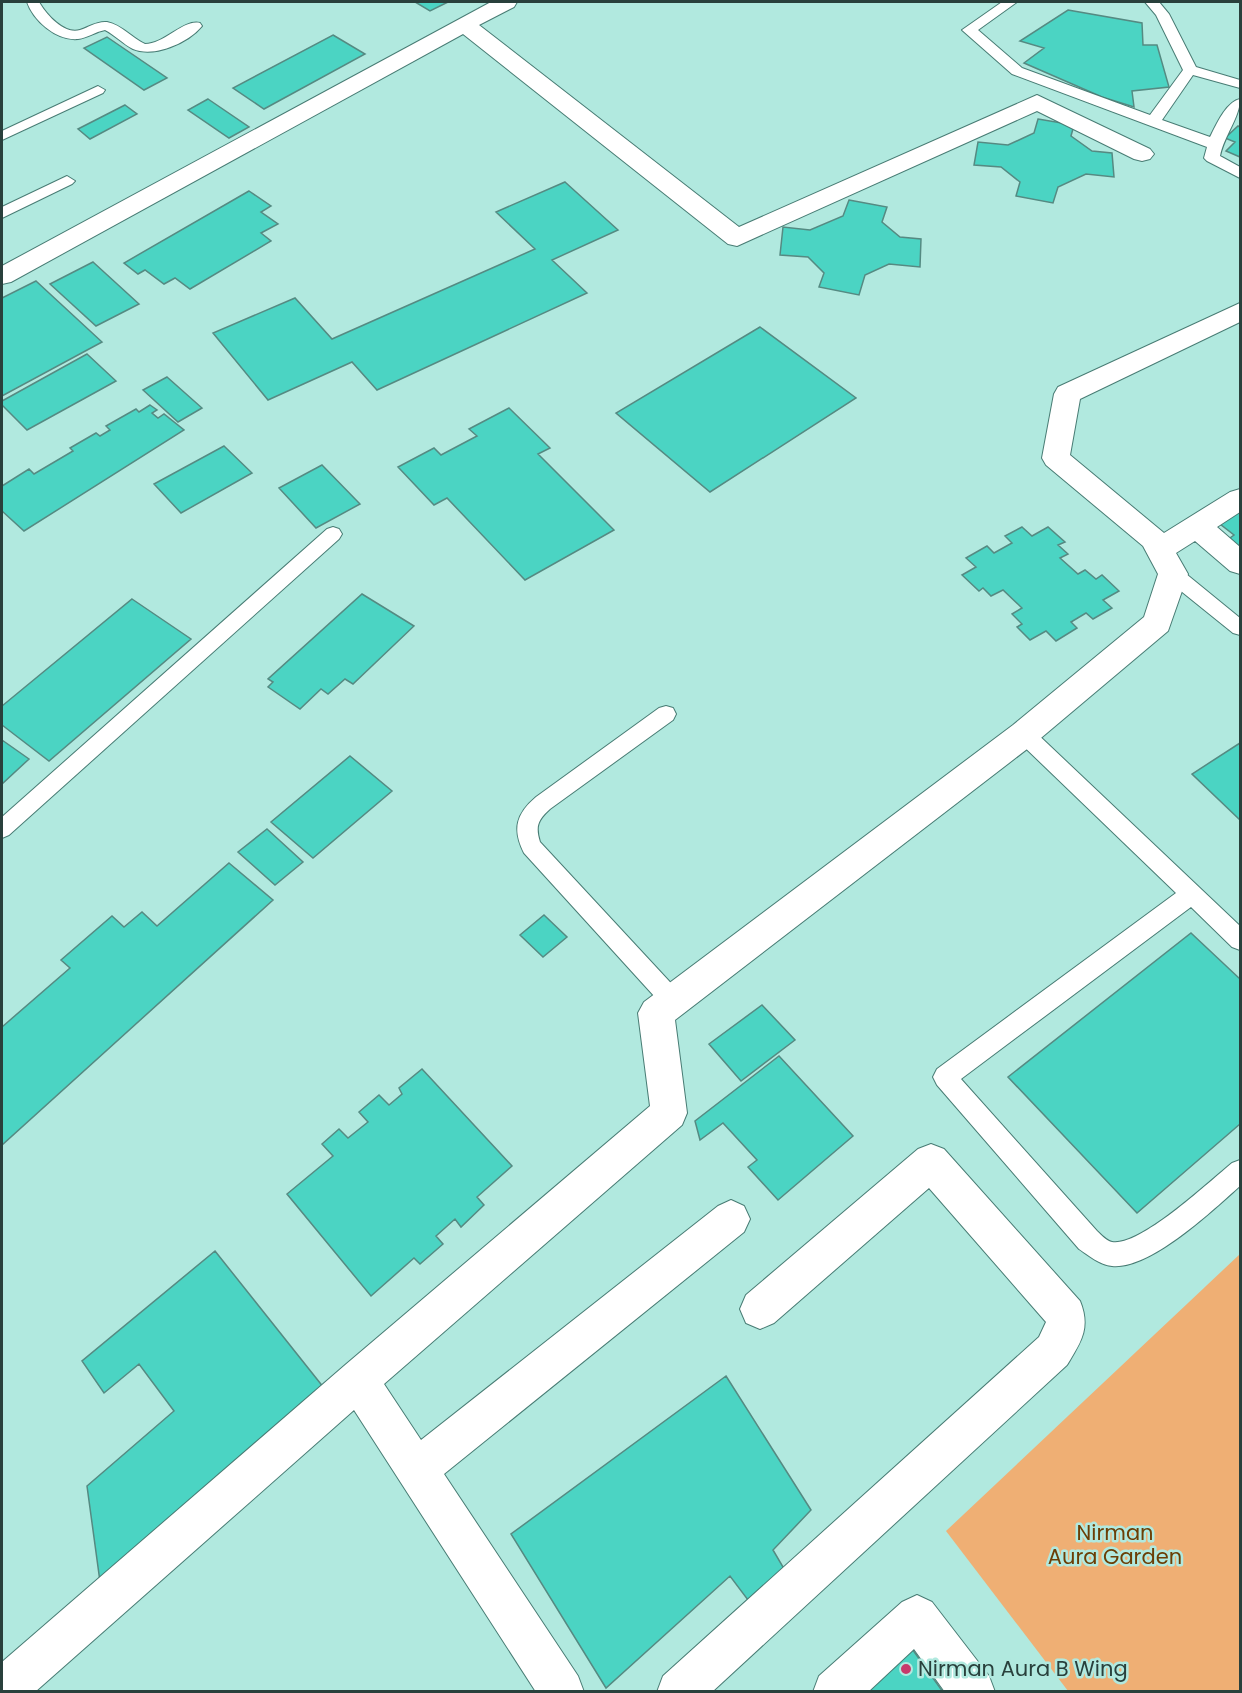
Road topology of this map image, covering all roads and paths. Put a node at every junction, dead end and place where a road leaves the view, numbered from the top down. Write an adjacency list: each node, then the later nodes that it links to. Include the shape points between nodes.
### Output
1 (33, 2): 6 (lane, via 36,11 68,35 107,26 139,48 159,45)
2 (506, 2): 5 (street)
3 (1010, 2): 11 (lane, via 969,30 1017,71)
4 (1152, 2): 7 (lane)
5 (464, 24): 14 (street, via 736,238 1037,102); 18 (street)
6 (195, 26)
7 (1190, 70): 8 (lane); 11 (lane)
8 (1240, 84)
9 (98, 90): 12 (lane)
10 (1240, 103): 13 (lane, via 1228,115)
11 (1154, 120): 13 (lane)
12 (2, 136)
13 (1214, 144): 15 (lane, via 1212,158)
14 (1142, 154)
15 (1240, 173)
16 (67, 181): 17 (lane)
17 (2, 213)
18 (2, 276)
19 (1240, 312): 23 (street, via 1067,394 1056,458 1153,538)
20 (1240, 499): 21 (street)
21 (1197, 527): 23 (street); 24 (street)
22 (333, 534): 28 (lane)
23 (1166, 562): 25 (lane); 27 (street, via 1157,623)
24 (1240, 563)
25 (1240, 628)
26 (666, 714): 31 (lane, via 543,803 529,816 525,829 531,847)
27 (1024, 734): 29 (lane); 31 (street)
28 (2, 829)
29 (1192, 894): 30 (lane); 32 (lane, via 945,1077 1088,1240 1110,1254 1128,1253 1151,1242)
30 (1240, 940)
31 (673, 1001): 35 (street, via 656,1013 669,1113)
32 (1240, 1172)
33 (731, 1219): 36 (street)
34 (760, 1309): 39 (street, via 931,1162 1066,1315 1065,1331 1053,1351)
35 (358, 1380): 36 (street); 37 (street)
36 (416, 1470): 38 (street)
37 (2, 1691)
38 (562, 1692)
39 (679, 1692)
40 (835, 1692): 41 (street, via 917,1617)
41 (973, 1692)

